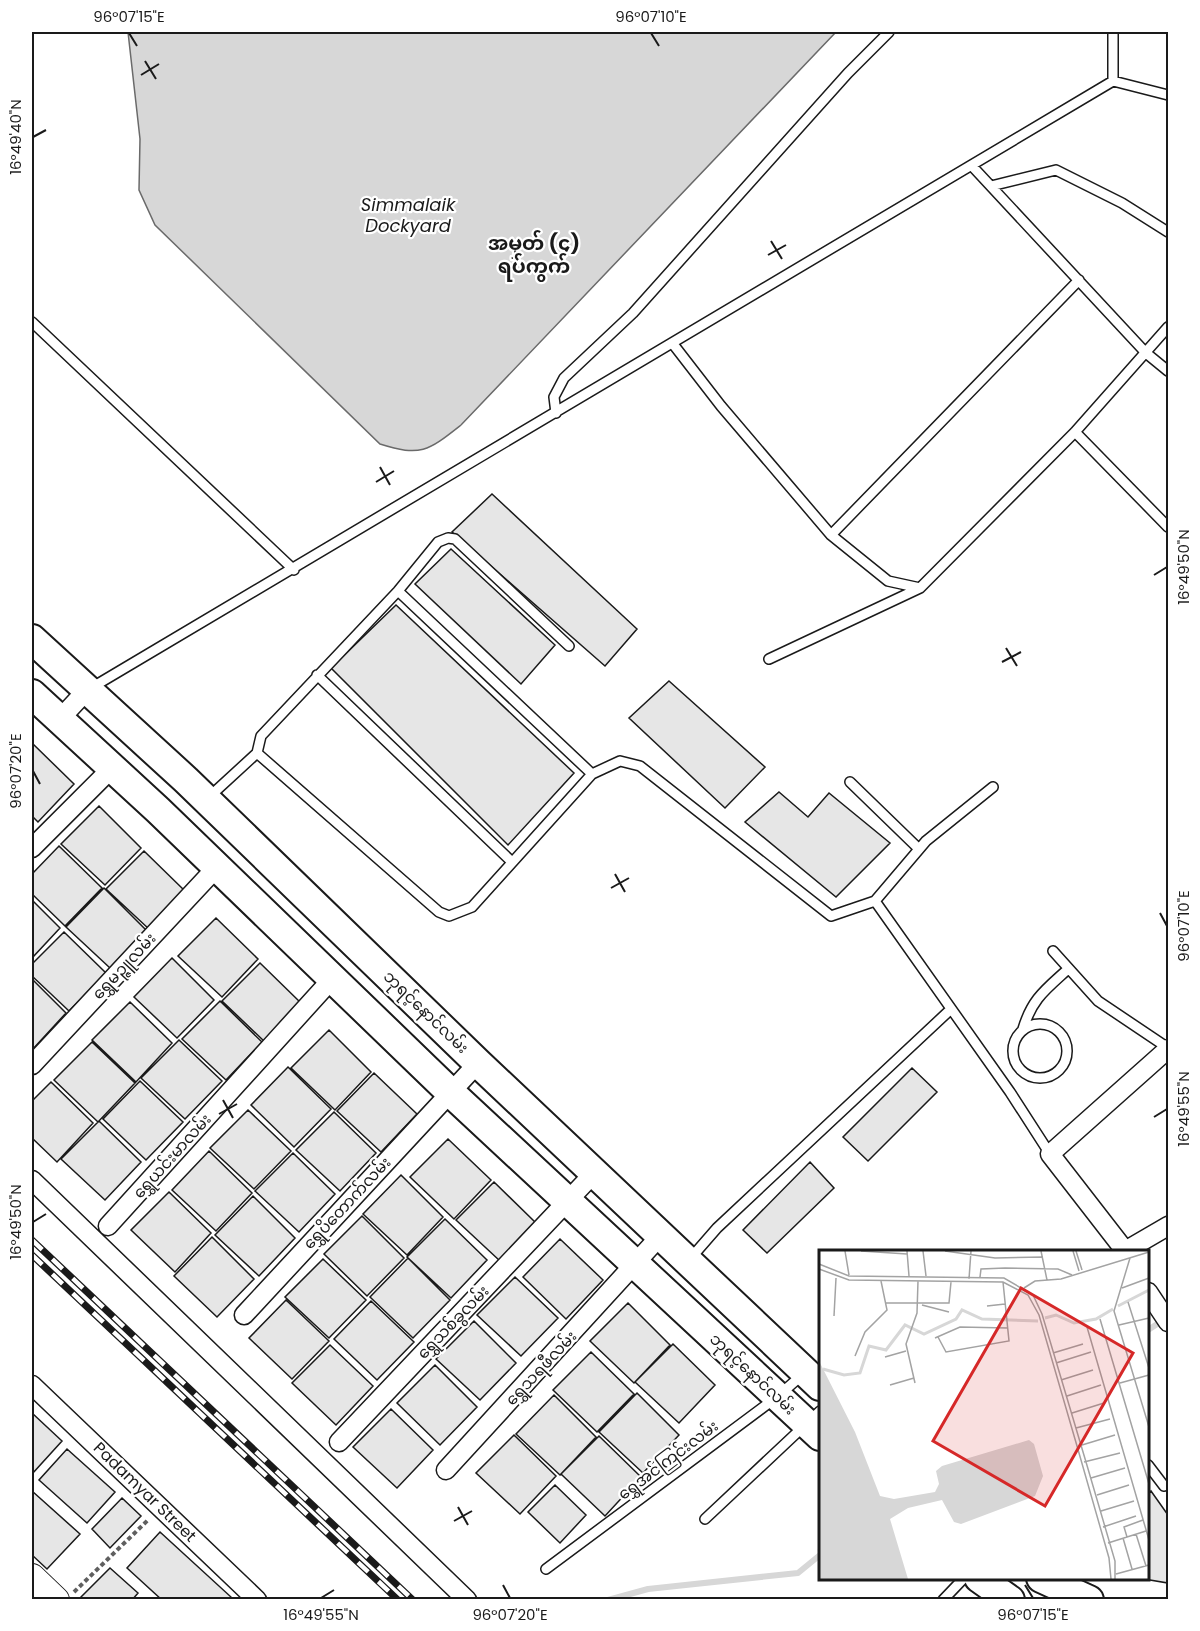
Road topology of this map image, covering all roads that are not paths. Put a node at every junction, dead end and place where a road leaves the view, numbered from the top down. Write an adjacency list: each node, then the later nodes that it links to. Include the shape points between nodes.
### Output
1 (890, 32): 14 (lane, via 848,73 633,313 564,378 554,398)
2 (1113, 32): 3 (lane)
3 (1113, 81): 4 (lane); 5 (lane)
4 (1168, 95)
5 (972, 166): 6 (lane); 11 (lane)
6 (991, 186): 7 (lane, via 1056,170 1122,203); 8 (lane)
7 (1168, 232)
8 (1079, 280): 12 (lane); 17 (lane)
9 (32, 322): 18 (lane)
10 (1168, 327): 12 (lane)
11 (673, 344): 14 (lane); 17 (lane)
12 (1146, 353): 13 (lane); 15 (lane)
13 (1168, 371)
14 (556, 414): 18 (lane)
15 (1075, 432): 16 (lane); 19 (lane)
16 (1168, 527)
17 (831, 535): 19 (lane, via 888,581)
18 (294, 570): 25 (lane)
19 (920, 588): 23 (lane)
20 (398, 591): 22 (lane, via 438,542 455,539); 24 (lane); 30 (lane)
21 (32, 639): 25 (main road, ဘုရင့်နောင်လမ်း)
22 (569, 646)
23 (769, 658)
24 (317, 675): 28 (lane, via 261,736); 36 (lane)
25 (87, 691): 27 (street); 33 (main road, ဘုရင့်နောင်လမ်း)
26 (32, 694): 27 (main road, ဘုရင့်နောင်လမ်း)
27 (59, 720): 29 (main road, ဘုရင့်နောင်လမ်း)
28 (257, 753): 33 (lane); 36 (lane, via 439,912 449,916 472,907)
29 (112, 767): 34 (street); 37 (main road, ဘုရင့်နောင်လမ်း)
30 (592, 774): 36 (lane); 38 (lane, via 620,761 640,766 831,916)
31 (850, 782): 35 (lane)
32 (993, 786): 35 (lane)
33 (206, 799): 45 (main road, ဘုရင့်နောင်လမ်း)
34 (32, 848)
35 (919, 849): 38 (lane)
36 (512, 862)
37 (216, 868): 41 (main road, ဘုရင့်နောင်လမ်း); 46 (street, ရွှေမဉ္ဇူလမ်း)
38 (875, 901): 42 (lane)
39 (1053, 951): 40 (lane)
40 (1067, 970): 43 (lane, via 1038,995); 44 (lane, via 1098,1001)
41 (332, 979): 47 (main road, ဘုရင့်နောင်လမ်း); 52 (street, ရွှေယင်းမာလမ်း)
42 (950, 1010): 48 (lane); 57 (lane, via 717,1228)
43 (1023, 1029): 43 (lane, via 1043,1024 1062,1034 1067,1055 1056,1073 1036,1078 1017,1068 1012,1047)
44 (1168, 1048): 48 (street)
45 (478, 1062): 47 (street, ရွှေပိတောက်လမ်း); 49 (main road, ဘုရင့်နောင်လမ်း)
46 (32, 1065)
47 (450, 1092): 51 (main road, ဘုရင့်နောင်လမ်း); 60 (street, ရွှေပိတောက်လမ်း)
48 (1050, 1154): 55 (street)
49 (595, 1172): 51 (street, ရွှေသစ်ခွလမ်း); 54 (main road, ဘုရင့်နောင်လမ်း)
50 (32, 1180): 80 (street)
51 (568, 1203): 58 (main road, ဘုရင့်နောင်လမ်း); 66 (street, ရွှေသစ်ခွလမ်း)
52 (108, 1226)
53 (1168, 1226): 56 (street)
54 (662, 1234): 57 (main road, ဘုရင့်နောင်လမ်း); 58 (street, ရွှေသရဖီလမ်း)
55 (1124, 1250)
56 (1127, 1250)
57 (689, 1260): 62 (main road, ဘုရင့်နောင်လမ်း)
58 (635, 1265): 64 (main road, ဘုရင့်နောင်လမ်း); 68 (street, ရွှေသရဖီလမ်း)
59 (1151, 1298): 61 (street)
60 (244, 1315)
61 (1168, 1322)
62 (813, 1378): 64 (lane, ရွှေအင်ကြင်းလမ်း)
63 (32, 1385): 79 (street, Padamyar Street)
64 (777, 1397): 65 (main road, ဘုရင့်နောင်လမ်း); 71 (lane, ရွှေအင်ကြင်းလမ်း)
65 (816, 1424): 70 (lane)
66 (339, 1442)
67 (1149, 1466): 69 (lane)
68 (446, 1470)
69 (1164, 1486)
70 (705, 1519)
71 (546, 1569)
72 (32, 1577): 78 (main road)
73 (963, 1580): 77 (lane)
74 (982, 1580): 81 (main road)
75 (1046, 1580): 76 (main road)
76 (1081, 1594)
77 (950, 1598)
78 (57, 1599)
79 (257, 1599)
80 (467, 1599)
81 (1010, 1599)

